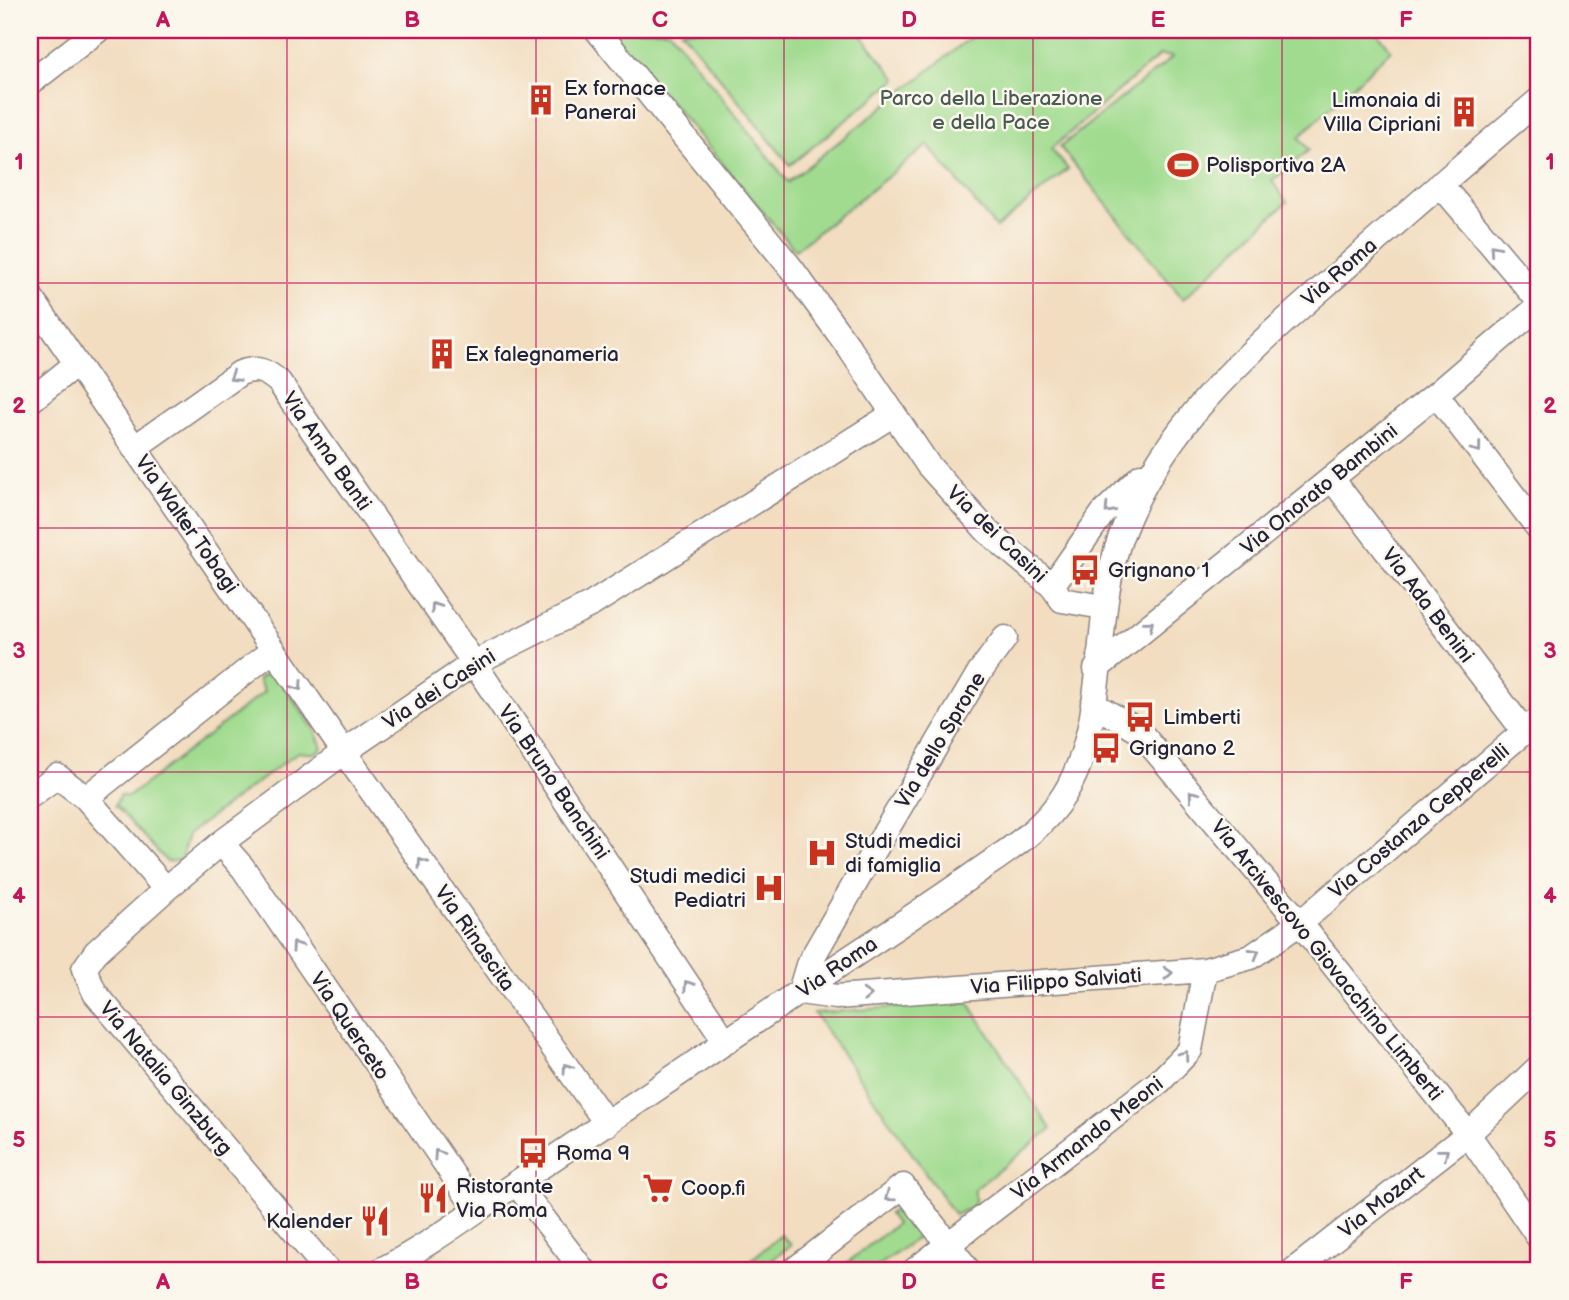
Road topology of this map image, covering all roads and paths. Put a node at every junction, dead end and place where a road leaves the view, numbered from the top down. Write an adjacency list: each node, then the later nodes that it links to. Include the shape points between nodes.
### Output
1 (98, 30): 3 (street)
2 (597, 30): 11 (street, Via dei Casini, via 791,268)
3 (30, 83)
4 (1539, 100): 5 (street, Via Roma)
5 (1440, 184): 7 (street, one-way to 5); 13 (street, Via Roma, via 1215,385)
6 (30, 296): 8 (street, Via Walter Tobagi)
7 (1539, 303): 9 (street, Via Onorato Bambini)
8 (76, 364): 10 (street); 12 (street, Via Walter Tobagi)
9 (1436, 394): 14 (street, Via Onorato Bambini); 15 (street, one-way to 15)
10 (30, 401)
11 (892, 415): 16 (street, Via dei Casini, via 928,465 988,532); 20 (street, Via dei Casini, via 592,604)
12 (134, 448): 19 (street, Via Walter Tobagi); 20 (street, Via Anna Banti, one-way to 12, via 279,382 266,370 240,373)
13 (1157, 461): 16 (street, Via Roma, one-way to 16, via 1103,513); 17 (street, Via Roma, via 1121,538)
14 (1332, 479): 21 (street, Via Onorato Bambini, one-way to 14); 23 (street, Via Ada Benini)
15 (1539, 529)
16 (1052, 586): 17 (street, via 1062,600)
17 (1103, 607): 21 (street, Via Roma)
18 (1005, 638): 31 (street, Via dello Sprone, via 979,673 861,873 808,965)
19 (273, 649): 24 (street, Via Walter Tobagi, one-way to 24); 26 (street)
20 (474, 663): 24 (street, Via dei Casini); 32 (street, Via Bruno Banchini, one-way to 20)
21 (1096, 669): 22 (street, Via Roma)
22 (1093, 704): 29 (street, Via Arcivescovo Giovacchino Limberti, one-way to 22, via 1139,731); 31 (street, Via Roma, via 1079,765 1065,794 1030,835)
23 (1532, 725): 29 (street, Via Costanza Cepperelli)
24 (344, 752): 27 (street, Via dei Casini); 34 (street, Via Rinascita, one-way to 24)
25 (30, 796): 26 (street, via 57,776)
26 (86, 799): 28 (street)
27 (221, 844): 28 (street, Via dei Casini); 37 (street, Via Querceto, one-way to 27, via 243,869)
28 (166, 889): 41 (street, Via Natalia Ginzburg, via 84,969 95,993)
29 (1300, 923): 30 (street, Via Filippo Salviati, one-way to 29, via 1251,957); 35 (street, Via Arcivescovo Giovacchino Limberti)
30 (1205, 970): 31 (street, Via Filippo Salviati, one-way to 30, via 836,997); 40 (street, Via Armando Meoni, one-way to 30, via 1160,1082 1190,1050)
31 (800, 992): 32 (street, Via Roma)
32 (726, 1042): 34 (street, Via Roma)
33 (1539, 1067): 35 (street, Via Mozart)
34 (607, 1124): 36 (street, Via Roma)
35 (1468, 1134): 39 (street, Via Arcivescovo Giovacchino Limberti); 48 (street, Via Mozart, one-way to 35)
36 (516, 1183): 37 (street, Via Roma); 44 (street)
37 (477, 1210): 38 (street, Via Roma)
38 (440, 1235): 42 (street, Via Roma); 43 (street, Via Roma)
39 (1539, 1238)
40 (949, 1245): 45 (street, one-way to 45, via 904,1186); 46 (street, Via Armando Meoni); 47 (street)
41 (327, 1270)
42 (380, 1270)
43 (407, 1270)
44 (583, 1270)
45 (794, 1270)
46 (915, 1270)
47 (968, 1270)
48 (1294, 1270)

